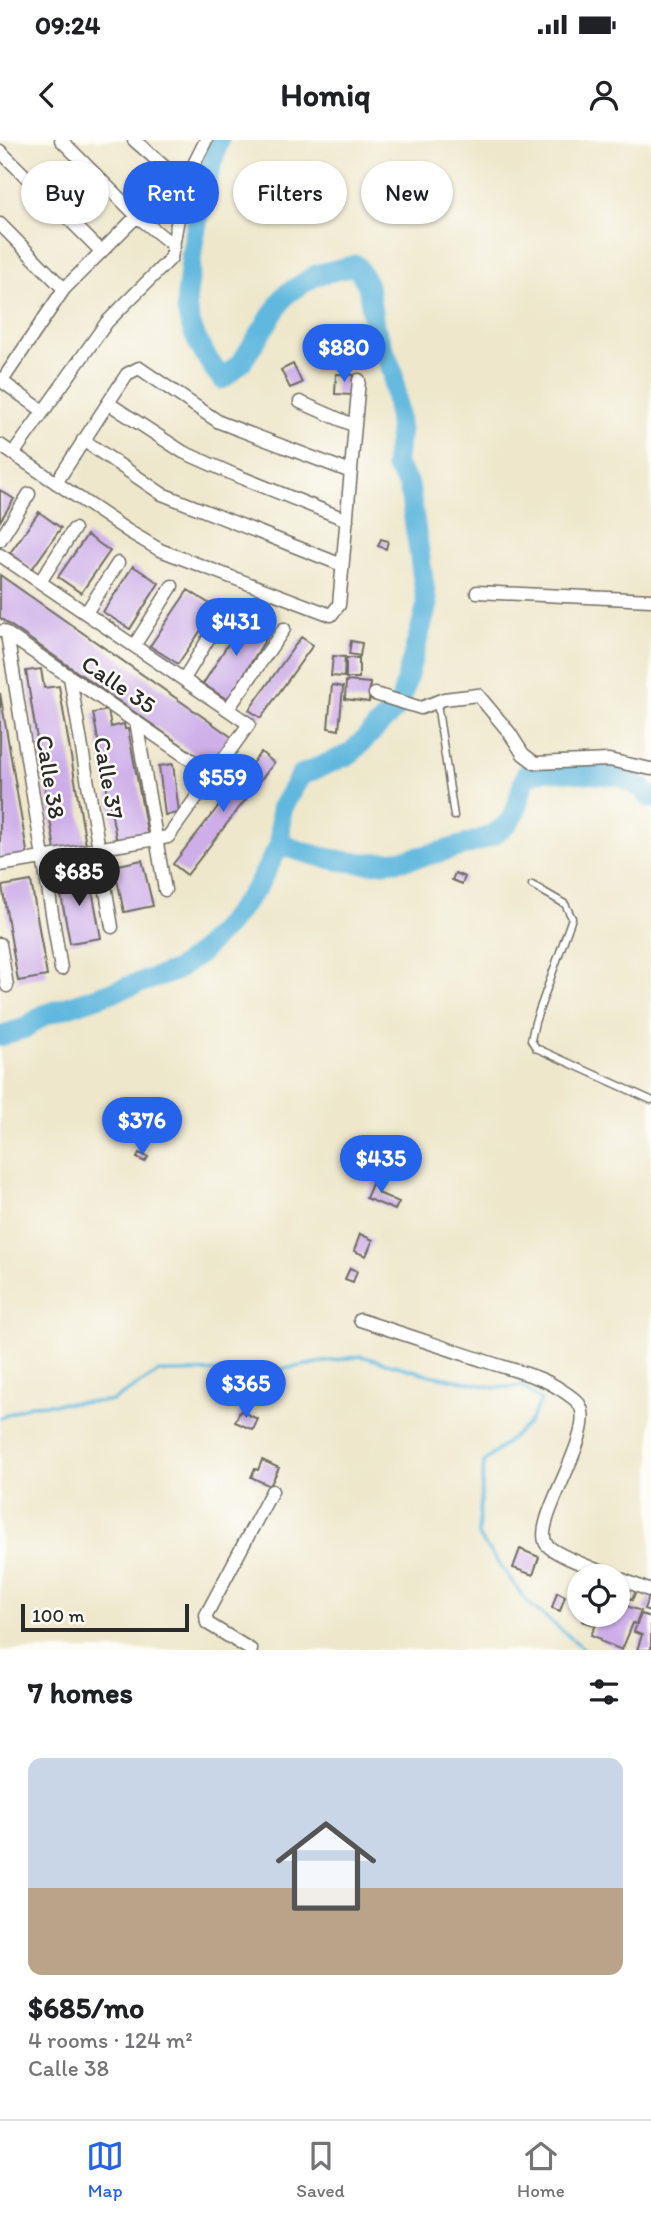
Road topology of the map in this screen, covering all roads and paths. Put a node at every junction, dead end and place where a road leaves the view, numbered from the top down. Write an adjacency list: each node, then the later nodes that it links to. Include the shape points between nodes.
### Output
1 (61, 140): 7 (street)
2 (134, 140): 5 (street)
3 (206, 140): 6 (street)
4 (0, 151): 13 (street)
5 (158, 161)
6 (196, 161)
7 (123, 202)
8 (0, 224): 14 (street)
9 (129, 224): 13 (street)
10 (147, 224): 12 (street)
11 (178, 224): 12 (street)
12 (174, 246): 19 (street, via 171,258 107,322)
13 (101, 251): 14 (street)
14 (64, 289): 16 (street)
15 (359, 380): 20 (street)
16 (1, 381): 19 (street)
17 (300, 402): 20 (street)
18 (107, 403): 21 (street); 24 (street, via 127,374 139,368 219,422); 27 (street, via 183,452)
19 (43, 411): 23 (street)
20 (355, 426): 24 (street)
21 (83, 440): 25 (street); 32 (street, via 162,494)
22 (0, 445): 23 (street)
23 (13, 454): 25 (street)
24 (351, 472): 27 (street)
25 (56, 483): 32 (street, via 160,550 331,615 339,605)
26 (29, 494): 29 (street)
27 (347, 520): 32 (street)
28 (74, 529): 33 (street)
29 (0, 540)
30 (0, 555): 33 (street)
31 (118, 563): 38 (street)
32 (342, 565)
33 (40, 582): 38 (street)
34 (172, 586): 41 (street)
35 (477, 592): 36 (street)
36 (651, 600)
37 (225, 611): 43 (street)
38 (86, 613): 41 (street)
39 (284, 629): 46 (street)
40 (3, 631): 42 (street, Calle 35); 53 (street, Calle 38)
41 (134, 646): 43 (street)
42 (71, 677): 47 (street, Calle 35); 52 (street, Calle 37)
43 (184, 679): 46 (street)
44 (375, 694): 45 (street, via 421,708)
45 (437, 701): 48 (street, via 478,695 535,763 609,760); 50 (lane)
46 (228, 709): 49 (street, via 249,724)
47 (135, 722): 49 (street, Calle 35); 51 (street)
48 (651, 769)
49 (214, 775): 51 (street, via 167,837)
50 (454, 816)
51 (156, 840): 52 (street); 56 (street)
52 (100, 849): 53 (street); 57 (street, Calle 37)
53 (43, 858): 54 (street); 59 (street, Calle 38)
54 (0, 865)
55 (532, 884): 61 (lane, via 565,904 572,918 531,1040 536,1048)
56 (164, 890)
57 (112, 927)
58 (0, 944): 60 (street)
59 (61, 969)
60 (7, 986)
61 (651, 1100)
62 (360, 1320): 64 (street, via 545,1381 579,1403 581,1428 544,1525 543,1539 547,1546)
63 (272, 1491): 67 (street, via 206,1615 207,1623)
64 (586, 1564)
65 (630, 1583): 66 (street)
66 (651, 1591)
67 (251, 1650)

